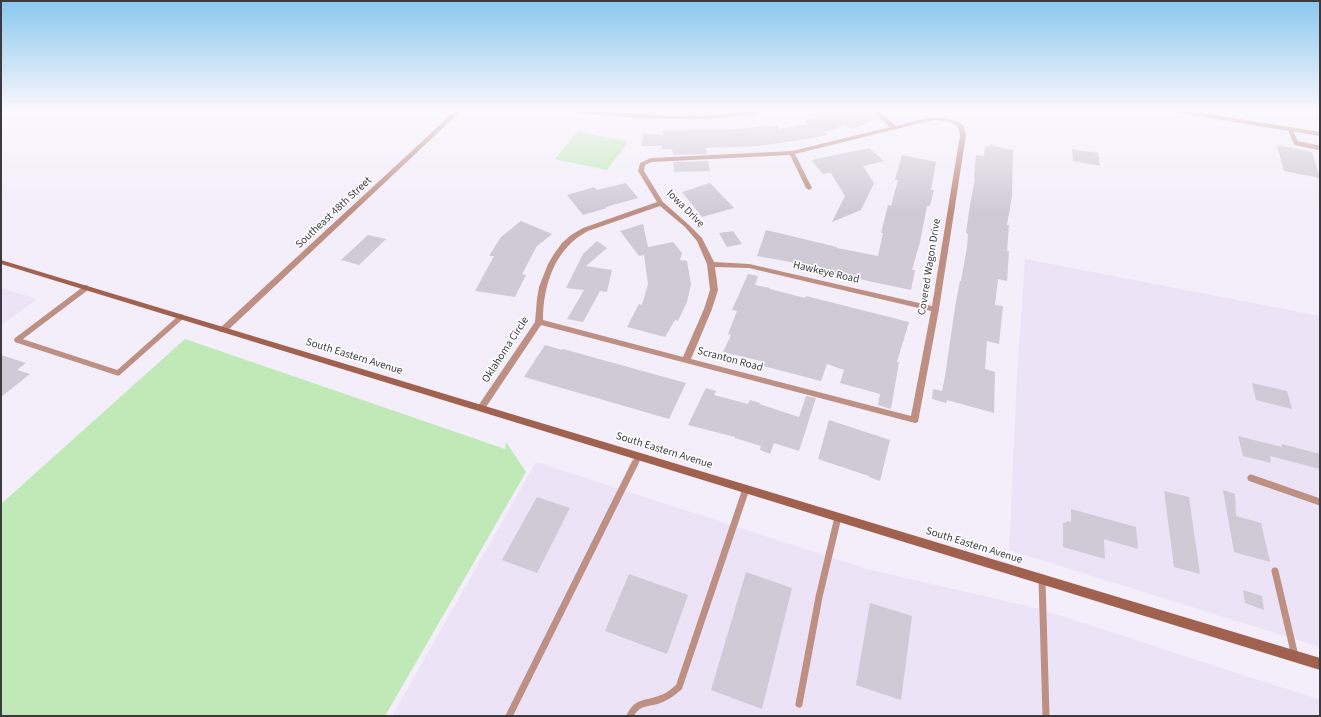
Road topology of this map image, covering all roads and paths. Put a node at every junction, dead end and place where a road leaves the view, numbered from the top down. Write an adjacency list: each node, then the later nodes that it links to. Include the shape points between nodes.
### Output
1 (422, 144): 15 (street, Southeast 48th Street)
2 (828, 144): 6 (street)
3 (961, 144): 12 (street, Covered Wagon Drive)
4 (1299, 144): 5 (lane)
5 (1320, 148)
6 (792, 153): 7 (street); 8 (street, Iowa Drive, via 651,160 642,164 641,171)
7 (809, 188)
8 (661, 203): 10 (street, Iowa Drive, via 700,240); 14 (street, Oklahoma Circle, via 573,236 554,260 546,276 539,306)
9 (1, 262): 11 (main road, South Eastern Avenue)
10 (711, 264): 12 (street, Hawkeye Road, via 749,266); 16 (street, Iowa Drive, via 714,290)
11 (86, 288): 13 (main road, South Eastern Avenue); 13 (lane, via 17,340 118,373)
12 (935, 309): 18 (street, Covered Wagon Drive)
13 (181, 317): 15 (main road, South Eastern Avenue)
14 (539, 322): 16 (street, Scranton Road); 17 (street, Oklahoma Circle)
15 (224, 330): 17 (main road, South Eastern Avenue)
16 (686, 360): 18 (street, Scranton Road)
17 (481, 408): 19 (main road, South Eastern Avenue)
18 (915, 420)
19 (638, 456): 21 (main road, South Eastern Avenue); 29 (lane)
20 (1251, 478): 22 (lane)
21 (746, 489): 23 (main road, South Eastern Avenue); 30 (lane, via 680,687 664,698 637,705)
22 (1320, 502)
23 (838, 517): 25 (main road, South Eastern Avenue); 28 (lane, via 819,597)
24 (1275, 570): 26 (lane)
25 (1042, 580): 26 (main road, South Eastern Avenue); 31 (lane)
26 (1295, 657): 27 (main road, South Eastern Avenue)
27 (1320, 664)
28 (799, 704)
29 (509, 716)
30 (630, 716)
31 (1046, 716)

